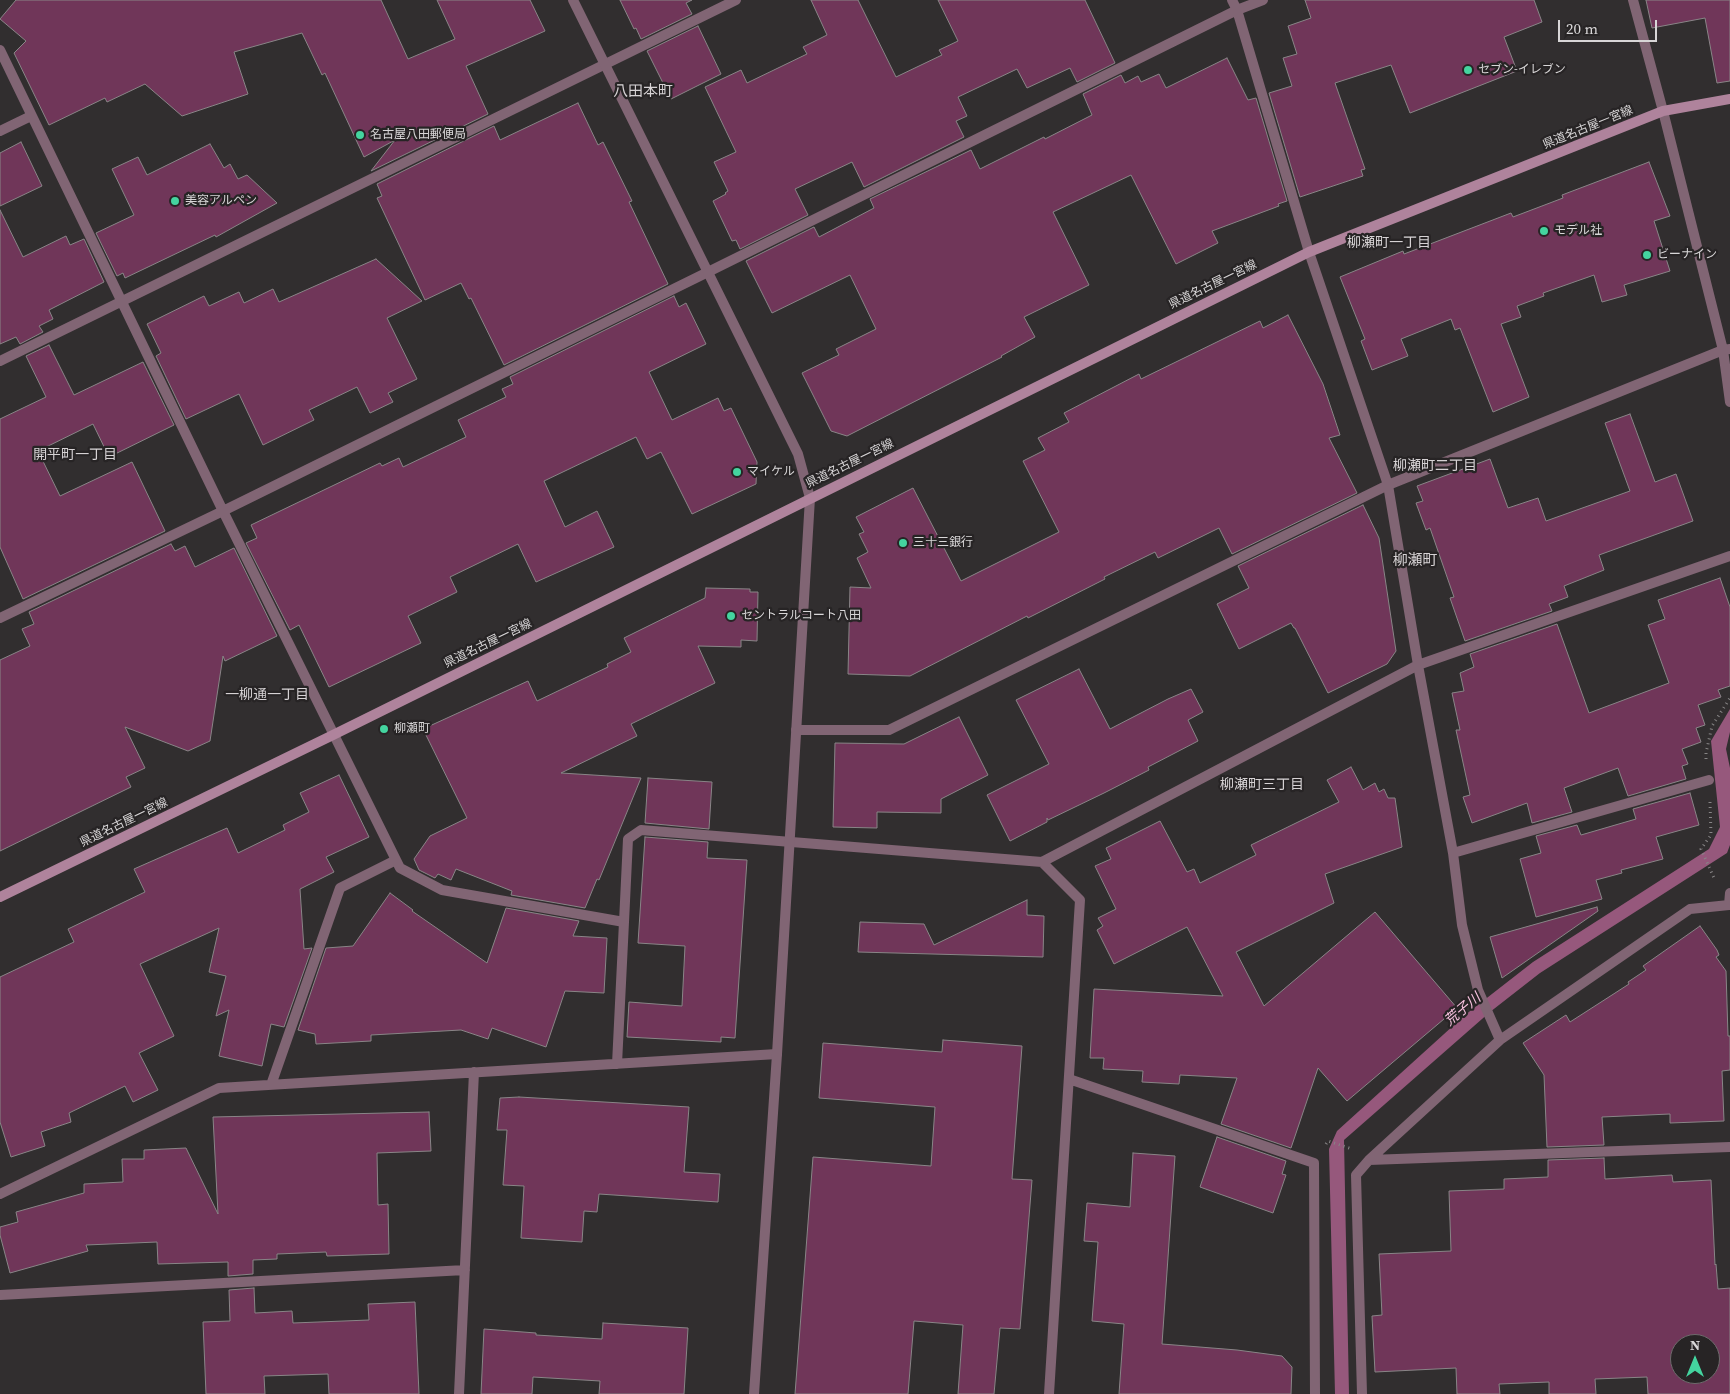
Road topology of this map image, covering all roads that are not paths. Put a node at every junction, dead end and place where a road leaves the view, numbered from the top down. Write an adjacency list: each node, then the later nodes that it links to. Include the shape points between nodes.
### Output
1 (573, 0): 8 (street)
2 (736, 0): 8 (street)
3 (1232, 0): 6 (street)
4 (1263, 0): 6 (street)
5 (1633, 0): 10 (street)
6 (1237, 10): 13 (street); 14 (street)
7 (0, 50): 11 (street)
8 (606, 64): 14 (street); 15 (street)
9 (1730, 99): 10 (main road, 県道名古屋一宮線)
10 (1663, 111): 13 (main road, 県道名古屋一宮線); 16 (street)
11 (31, 116): 12 (street); 15 (street)
12 (0, 131)
13 (1309, 252): 19 (street); 20 (main road, 県道名古屋一宮線)
14 (708, 272): 20 (street, via 798,454); 21 (street)
15 (121, 302): 17 (street); 21 (street)
16 (1726, 350): 18 (street); 19 (street)
17 (0, 361)
18 (1730, 402)
19 (1388, 485): 24 (street); 25 (street, via 890,730)
20 (810, 498): 25 (street); 26 (main road, 県道名古屋一宮線)
21 (222, 511): 23 (street); 26 (street)
22 (1730, 556): 24 (street)
23 (0, 618)
24 (1418, 666): 29 (street); 31 (street)
25 (796, 730): 28 (street)
26 (333, 735): 30 (street); 33 (main road, 県道名古屋一宮線)
27 (1709, 780): 29 (street)
28 (789, 843): 31 (street); 35 (street, via 641,830 628,839); 37 (street)
29 (1453, 853): 36 (street, via 1462,925 1480,996)
30 (396, 860): 35 (street, via 400,868 442,890); 41 (street, via 340,888)
31 (1042, 862): 40 (street, via 1080,900)
32 (1730, 893): 34 (street)
33 (0, 898)
34 (1729, 905): 36 (street, via 1690,909)
35 (624, 922): 38 (street)
36 (1500, 1040): 43 (street)
37 (777, 1054): 38 (street); 48 (street)
38 (617, 1064): 39 (street)
39 (474, 1072): 41 (street); 45 (street)
40 (1069, 1079): 49 (street); 50 (street, via 1314,1164)
41 (270, 1085): 44 (street, via 219,1088)
42 (1730, 1147): 43 (street)
43 (1369, 1160): 51 (street, via 1356,1175)
44 (0, 1194)
45 (465, 1270): 46 (street); 47 (street)
46 (0, 1295)
47 (460, 1394)
48 (754, 1394)
49 (1049, 1394)
50 (1314, 1394)
51 (1362, 1394)

